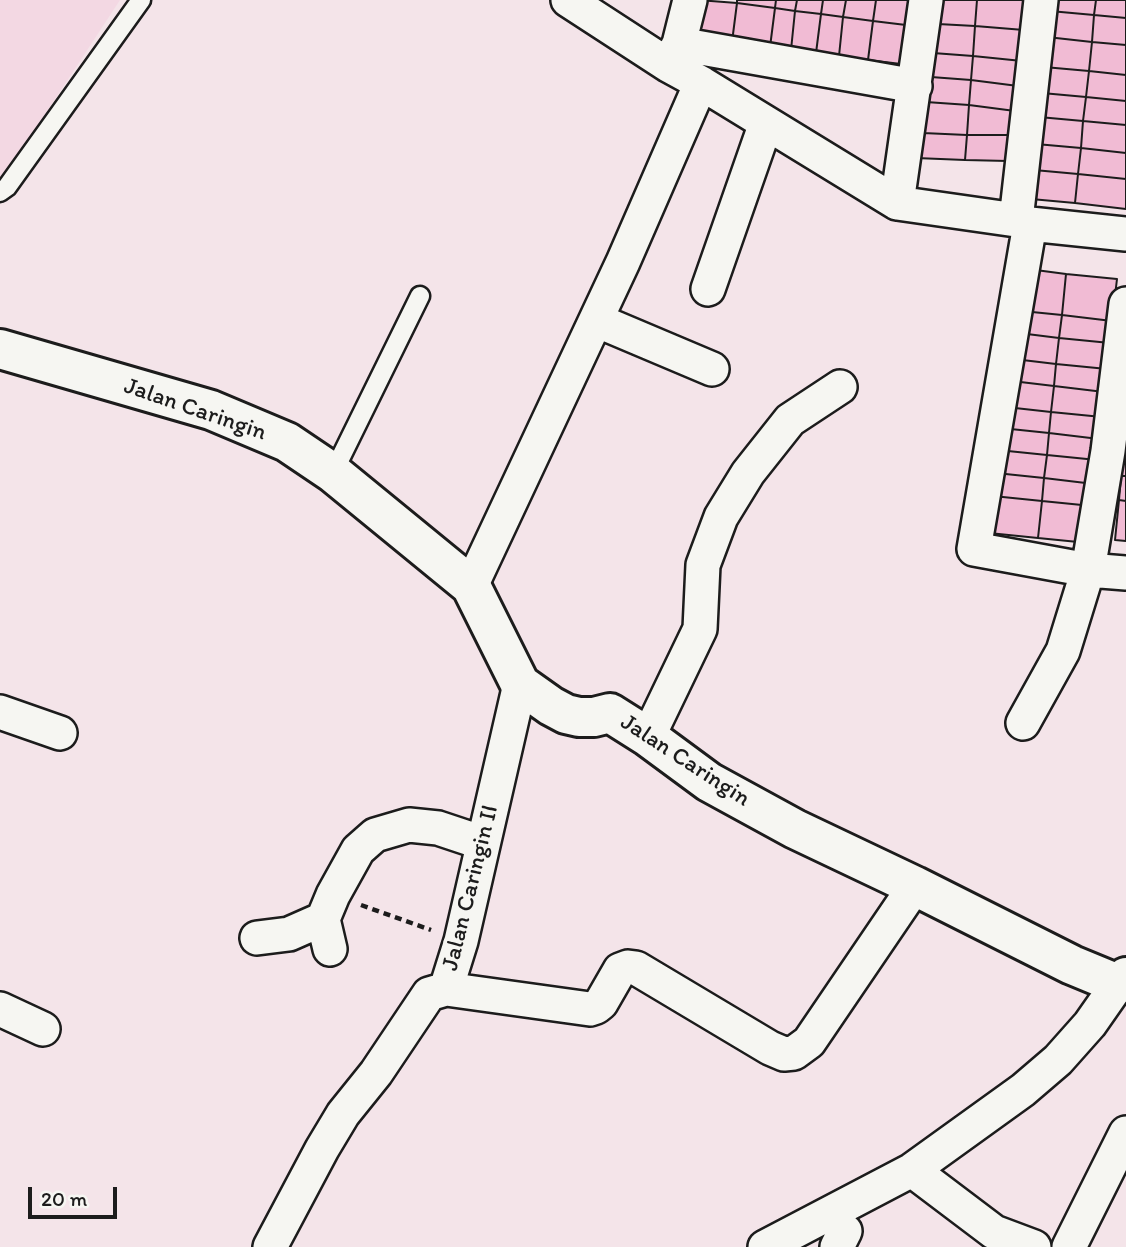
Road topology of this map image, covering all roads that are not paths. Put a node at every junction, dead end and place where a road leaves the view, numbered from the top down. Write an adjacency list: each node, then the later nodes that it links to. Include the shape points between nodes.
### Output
1 (141, 0): 10 (lane)
2 (568, 0): 6 (street)
3 (690, 0): 6 (street)
4 (926, 0): 8 (street)
5 (1041, 0): 12 (street)
6 (673, 55): 7 (street); 8 (street)
7 (701, 83): 9 (street); 17 (street)
8 (915, 86): 11 (street)
9 (766, 123): 11 (street); 14 (street)
10 (0, 192)
11 (897, 204): 12 (street)
12 (1023, 222): 13 (street); 22 (street, via 974,549)
13 (1126, 234)
14 (708, 289)
15 (420, 296): 21 (lane)
16 (1126, 304): 22 (street)
17 (596, 320): 19 (street); 24 (street)
18 (0, 349): 21 (street, Jalan Caringin, via 211,410 287,442)
19 (712, 369)
20 (839, 387): 29 (street, via 790,419 721,517 703,565 699,629)
21 (333, 473): 24 (street, Jalan Caringin)
22 (1088, 570): 23 (street); 27 (street, via 1063,651)
23 (1126, 573)
24 (471, 586): 25 (street, Jalan Caringin)
25 (520, 684): 29 (street, Jalan Caringin, via 566,714 594,717 610,713); 30 (street, Jalan Caringin II)
26 (0, 712): 28 (street)
27 (1023, 723)
28 (60, 733)
29 (648, 737): 31 (street, Jalan Caringin, via 709,782)
30 (483, 843): 32 (street, via 438,828 409,825 374,835 358,850 329,921); 34 (street, Jalan Caringin II)
31 (915, 886): 33 (street, Jalan Caringin, via 1073,965); 34 (street, via 809,1042 794,1053 770,1048 636,968 620,970 601,1003 590,1009)
32 (257, 938)
33 (1122, 980): 38 (street, via 1058,1060)
34 (446, 989): 40 (street, Jalan Caringin II, via 429,994 343,1114)
35 (0, 1009): 36 (street)
36 (43, 1029)
37 (1126, 1133): 43 (street)
38 (912, 1170): 39 (street); 41 (street)
39 (990, 1240): 42 (street)
40 (270, 1247)
41 (765, 1247)
42 (1034, 1247)
43 (1069, 1247)

